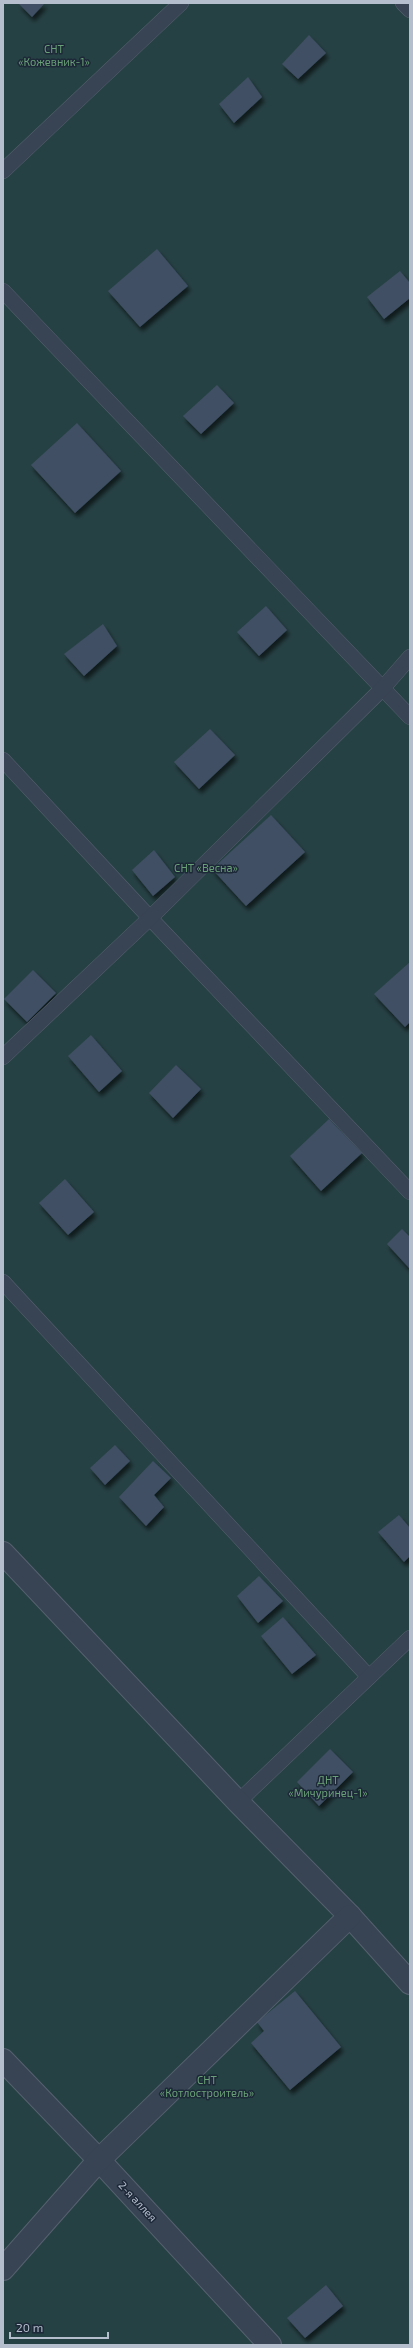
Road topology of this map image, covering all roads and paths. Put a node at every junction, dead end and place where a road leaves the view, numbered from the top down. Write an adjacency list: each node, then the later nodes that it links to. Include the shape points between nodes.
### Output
1 (181, 3): 4 (lane)
2 (403, 3): 3 (lane)
3 (410, 10)
4 (3, 171)
5 (3, 291): 7 (lane)
6 (410, 657): 7 (lane)
7 (382, 688): 8 (lane); 10 (lane)
8 (410, 717)
9 (3, 760): 10 (lane)
10 (150, 918): 11 (lane); 12 (lane)
11 (3, 1057)
12 (410, 1192)
13 (3, 1282): 16 (lane)
14 (3, 1553): 17 (street)
15 (410, 1638): 16 (lane)
16 (369, 1677): 17 (lane)
17 (238, 1802): 18 (street)
18 (350, 1916): 19 (street); 21 (street)
19 (410, 1982)
20 (3, 2060): 21 (street, 2-я аллея)
21 (99, 2160): 22 (street); 23 (street, 2-я аллея)
22 (3, 2269)
23 (270, 2345)

